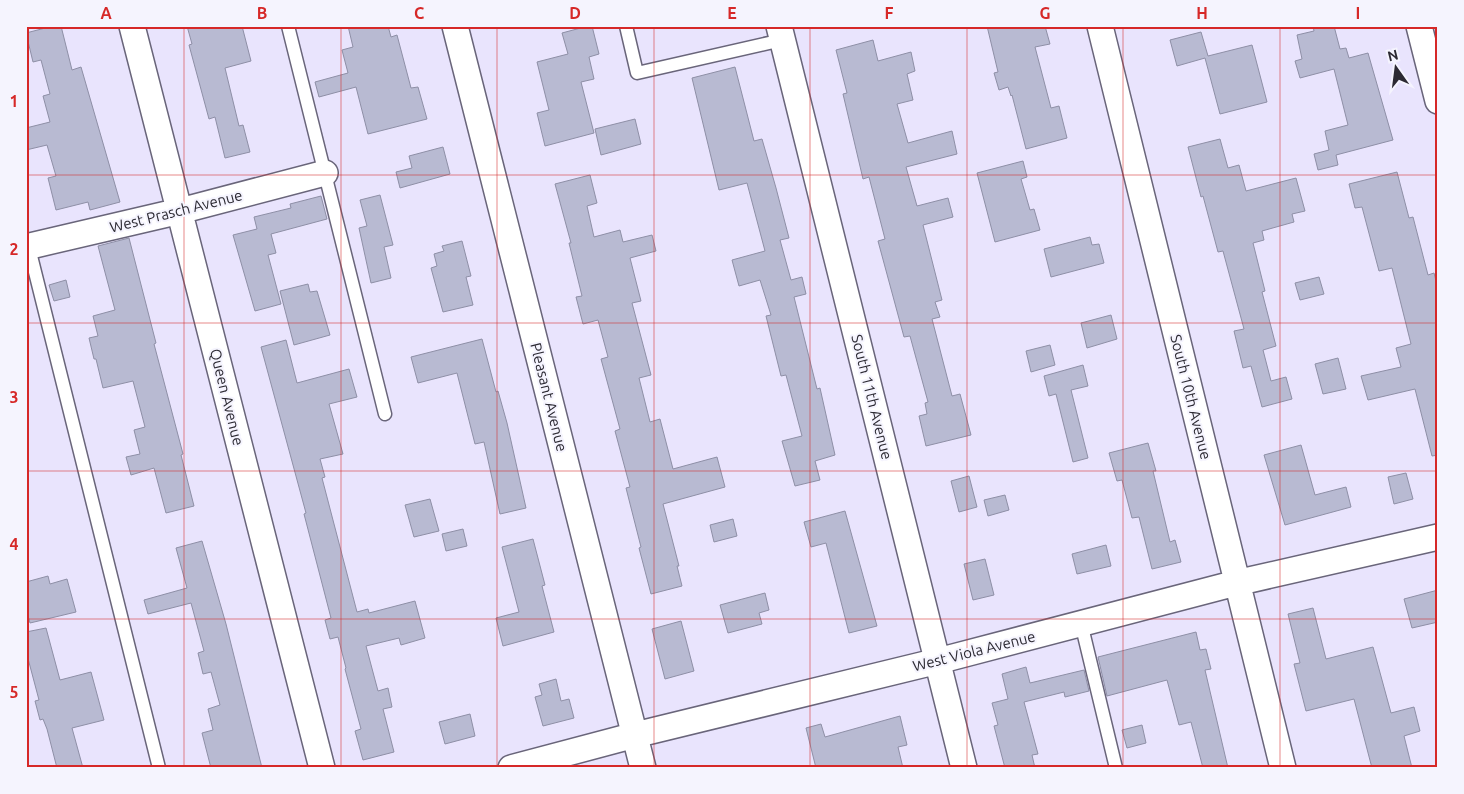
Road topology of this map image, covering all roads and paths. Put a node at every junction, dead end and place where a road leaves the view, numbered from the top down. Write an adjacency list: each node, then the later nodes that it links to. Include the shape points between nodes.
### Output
1 (132, 26): 10 (street, Queen Avenue)
2 (288, 26): 9 (lane)
3 (455, 26): 17 (street, Pleasant Avenue)
4 (626, 26): 7 (lane, via 637,73)
5 (1100, 26): 14 (street, South 10th Avenue)
6 (1419, 26): 8 (street)
7 (781, 33): 16 (street, South 11th Avenue)
8 (1438, 101)
9 (325, 173): 10 (street, West Prasch Avenue); 12 (lane)
10 (180, 211): 11 (street, West Prasch Avenue); 19 (street, Queen Avenue)
11 (27, 244): 18 (lane)
12 (385, 414)
13 (1438, 537): 14 (street, West Viola Avenue)
14 (1236, 583): 15 (street, West Viola Avenue); 24 (street, South 10th Avenue)
15 (1081, 623): 16 (street, West Viola Avenue); 23 (lane)
16 (938, 661): 17 (street, West Viola Avenue); 22 (street, South 11th Avenue)
17 (635, 736): 20 (street, West Viola Avenue); 21 (street, Pleasant Avenue)
18 (159, 768)
19 (322, 768)
20 (512, 768)
21 (643, 768)
22 (964, 768)
23 (1116, 768)
24 (1283, 768)

